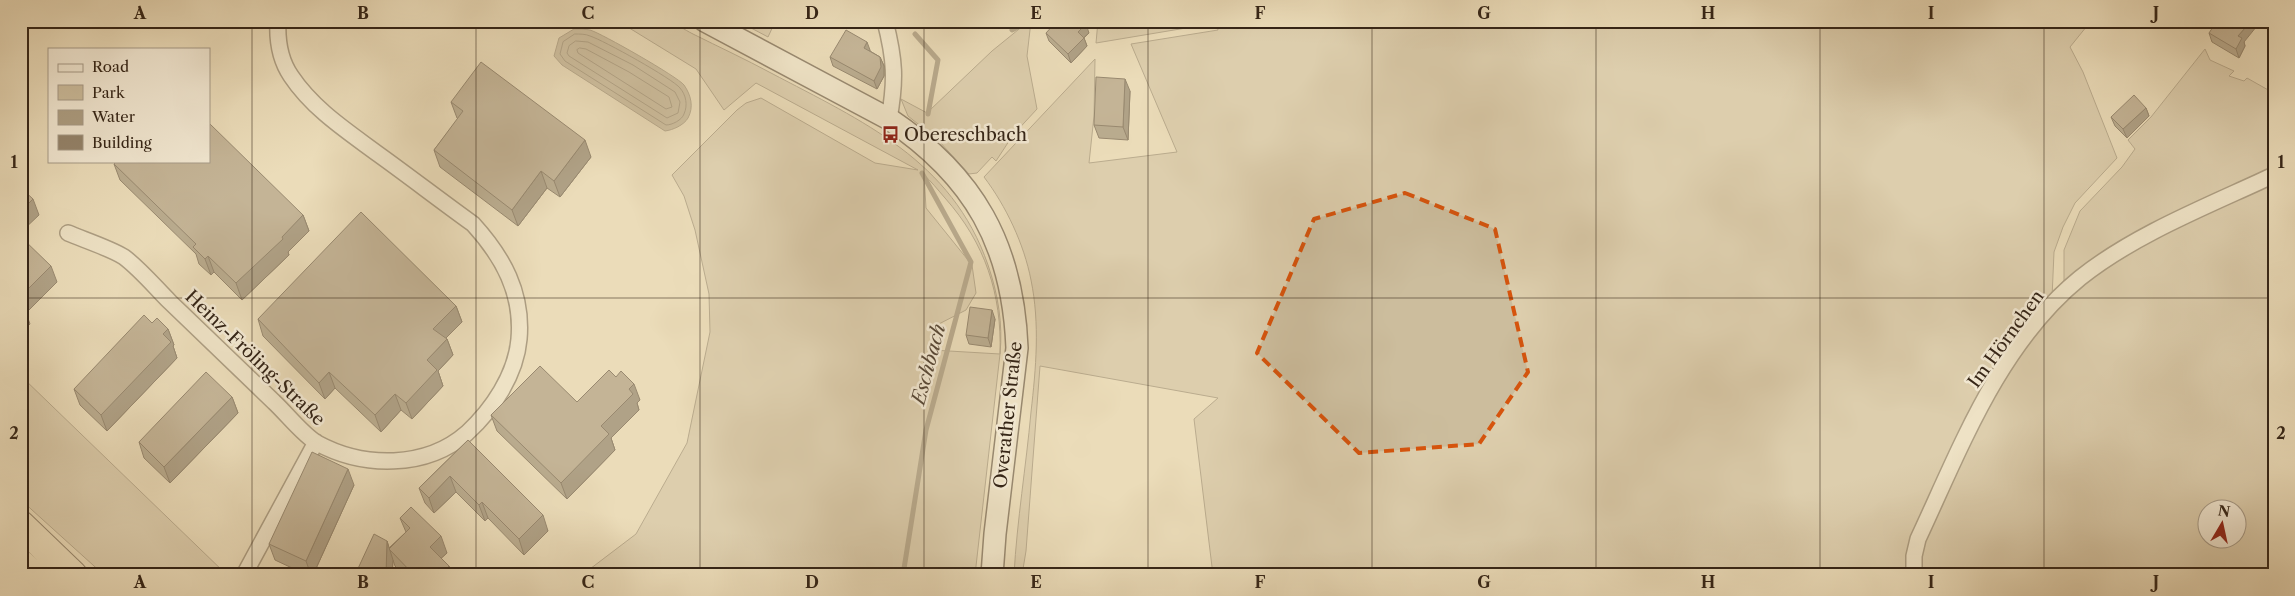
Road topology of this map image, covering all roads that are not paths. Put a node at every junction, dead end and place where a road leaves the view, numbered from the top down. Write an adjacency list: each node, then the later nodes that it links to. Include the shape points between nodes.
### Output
1 (278, 21): 7 (street, Heinz-Fröling-Straße, via 281,57 306,95 329,118 473,224 489,242 506,267 516,295 520,323 518,350 499,396 480,421 440,451 390,462 364,459)
2 (705, 21): 4 (main road, Overather Straße)
3 (885, 21): 4 (street, via 893,54 894,91)
4 (889, 119): 13 (main road, Overather Straße, via 917,138 967,190 990,228 1008,276 1017,348)
5 (2274, 175): 14 (street, Im Hörnchen, via 2129,244 2081,277 2040,318 2000,372 1978,411 1918,539)
6 (68, 233): 7 (street, Heinz-Fröling-Straße, via 123,256)
7 (316, 442): 12 (street)
8 (21, 525): 11 (highway)
9 (21, 564): 10 (highway)
10 (32, 575)
11 (73, 575)
12 (244, 575)
13 (992, 575)
14 (1914, 575)

